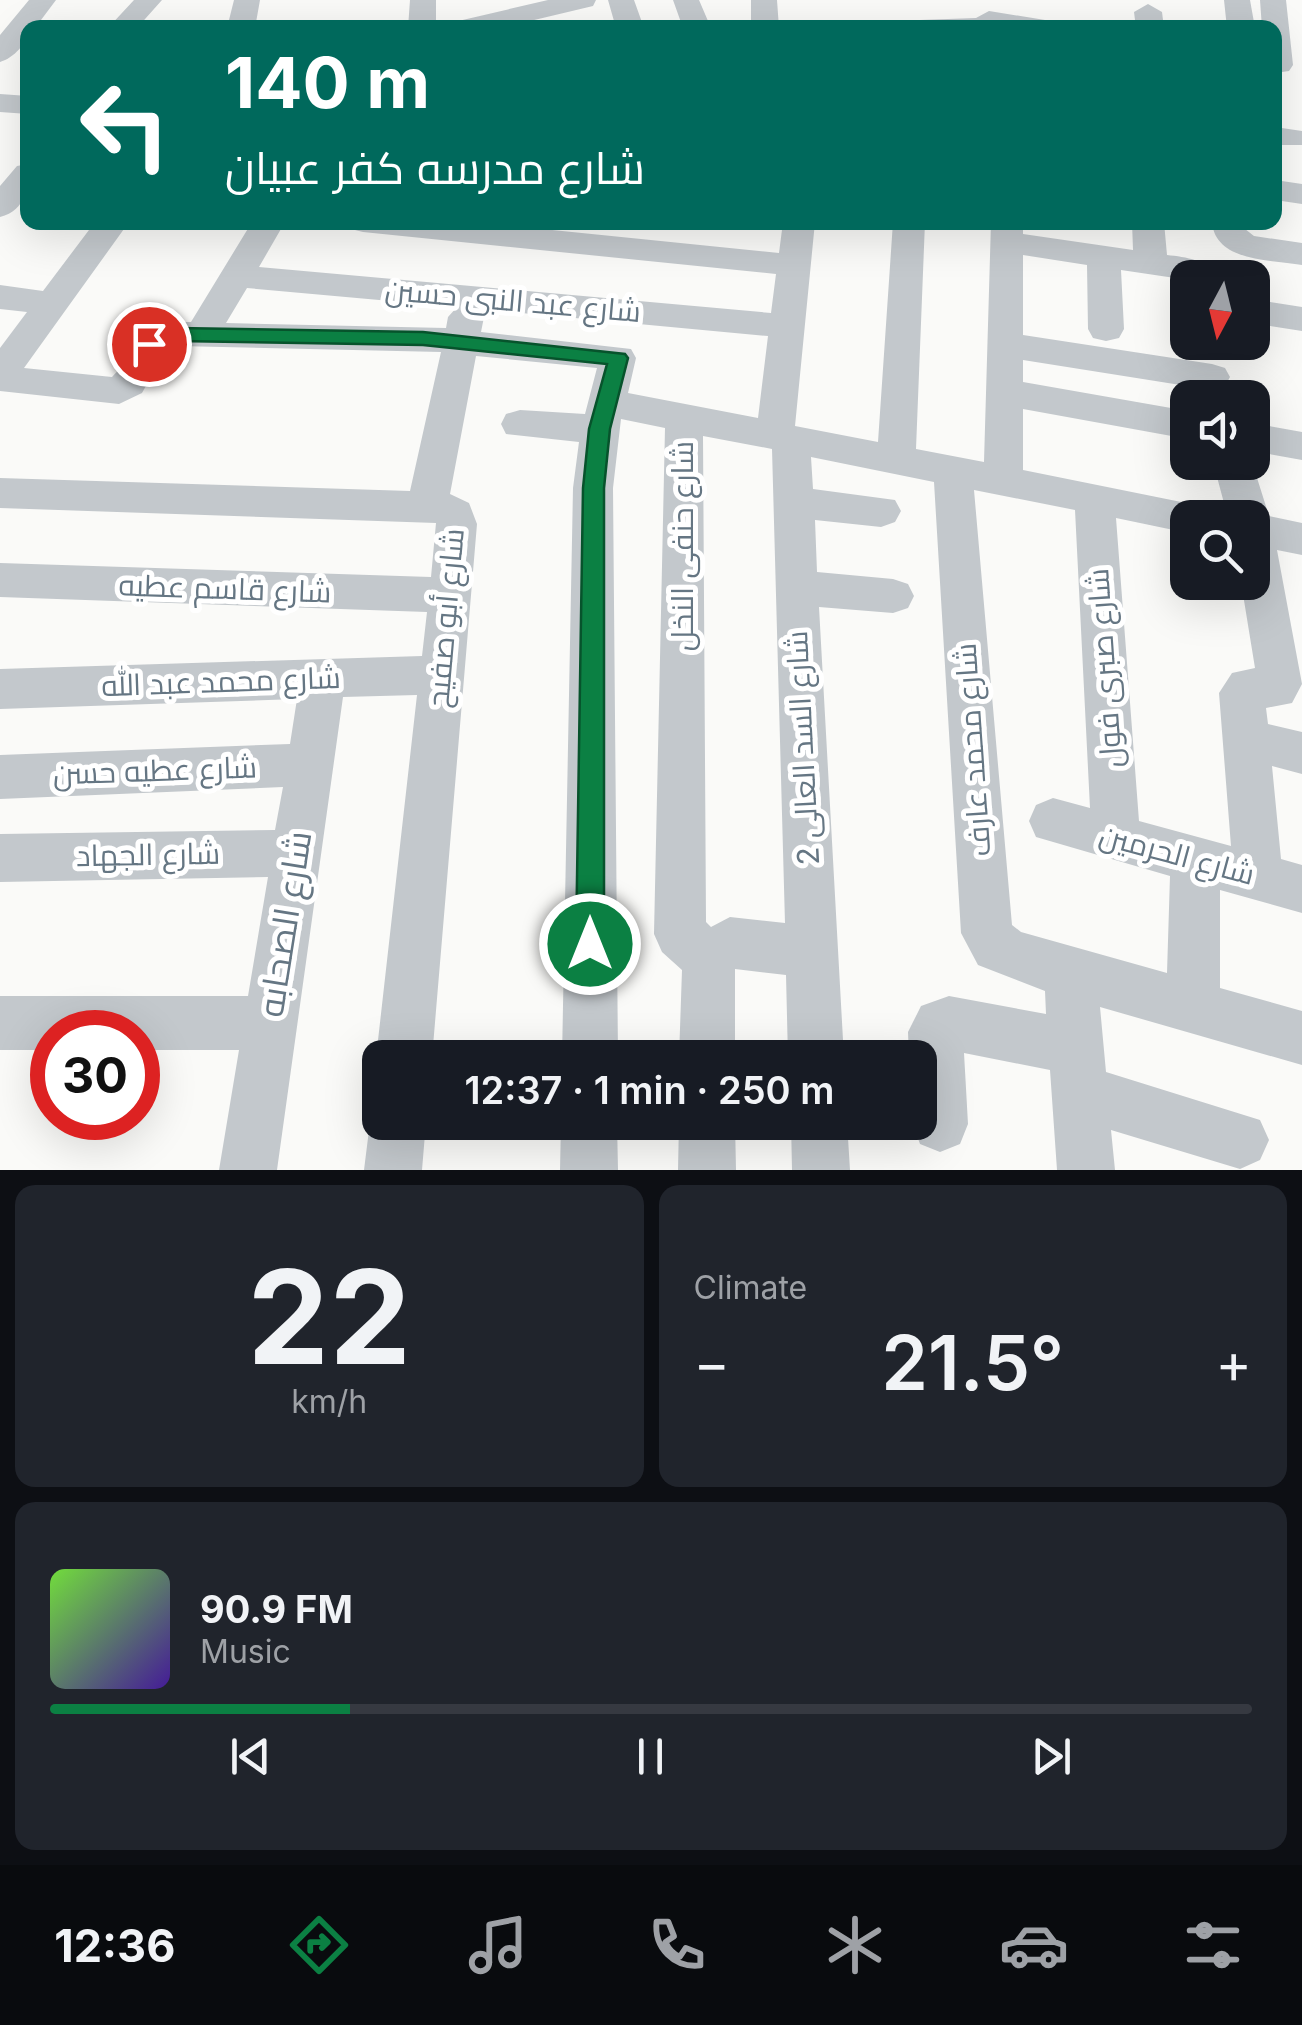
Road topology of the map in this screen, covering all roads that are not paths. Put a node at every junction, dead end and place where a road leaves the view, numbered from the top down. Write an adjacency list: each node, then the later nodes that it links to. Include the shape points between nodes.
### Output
1 (149, 0): 5 (street)
2 (583, 0): 3 (street)
3 (497, 17)
4 (986, 18): 6 (street)
5 (128, 20)
6 (956, 20)
7 (20, 183): 8 (street)
8 (0, 207)
9 (107, 230): 26 (street)
10 (265, 230): 23 (street)
11 (798, 230): 21 (street, شارع السد العالى 2)
12 (909, 230): 44 (street)
13 (1149, 230): 20 (street)
14 (1229, 230): 18 (street, via 1244,244)
15 (550, 231): 17 (street)
16 (1007, 232): 19 (street); 33 (street)
17 (677, 236): 21 (street)
18 (1302, 254)
19 (1104, 256): 20 (street); 30 (street)
20 (1151, 264): 22 (street)
21 (794, 265): 29 (street, شارع السد العالى 2)
22 (1170, 267)
23 (239, 276): 25 (street, شارع عبد النبى حسين); 31 (street)
24 (0, 296): 26 (street)
25 (470, 297): 29 (street, شارع عبد النبى حسين); 32 (street)
26 (51, 304): 34 (street)
27 (1270, 314): 28 (street)
28 (1302, 319)
29 (788, 326): 41 (street, شارع السد العالى 2)
30 (1106, 330)
31 (201, 335): 32 (street); 34 (street, via 155,340 134,380 112,392)
32 (461, 342): 37 (street, via 615,355 619,366); 50 (street)
33 (1006, 345): 35 (street); 36 (street)
34 (3, 368)
35 (1211, 372)
36 (1004, 392): 39 (street); 46 (street)
37 (604, 416): 38 (street); 40 (street); 81 (street, via 593,488)
38 (684, 418): 41 (street, شارع حنفى النخل); 82 (street, شارع حنفى النخل, via 680,934 709,958)
39 (1170, 422)
40 (520, 424)
41 (783, 438): 44 (street, شارع حنفى النخل); 49 (street, شارع السد العالى 2)
42 (1270, 440): 43 (street)
43 (1302, 446)
44 (896, 460): 45 (street, شارع حنفى النخل)
45 (953, 471): 46 (street, شارع حنفى النخل); 75 (street, شارع محمد عارف, via 987,933 1004,953)
46 (1003, 480): 48 (street, شارع حنفى النخل)
47 (0, 493): 50 (street, شارع أبو صفيح)
48 (1094, 498): 52 (street, شارع حنفى النخل); 68 (street, شارع صبرى فول)
49 (792, 502): 51 (street); 56 (street, شارع السد العالى 2)
50 (427, 508): 57 (street, شارع أبو صفيح, via 444,508 457,519)
51 (882, 511)
52 (1170, 514)
53 (1270, 532): 54 (street)
54 (1302, 539)
55 (0, 580): 57 (street, شارع قاسم عطيه)
56 (795, 587): 58 (street); 74 (street, شارع السد العالى 2)
57 (450, 595): 60 (street, شارع أبو صفيح)
58 (893, 596)
59 (1265, 600): 63 (street, via 1280,683 1244,689)
60 (442, 675): 61 (street, شارع محمد عبد الله); 80 (street, شارع أبو صفيح)
61 (324, 679): 62 (street, شارع محمد عبد الله); 65 (street, شارع الصحابه)
62 (0, 689)
63 (1246, 740): 64 (street); 72 (street)
64 (1302, 754)
65 (310, 764): 66 (street, شارع عطيه حسن); 69 (street, شارع الصحابه)
66 (0, 778)
67 (1052, 820): 68 (street, شارع الحرمين)
68 (1116, 838): 71 (street, شارع الحرمين)
69 (296, 853): 70 (street, شارع الجهاد); 78 (street, شارع الصحابه)
70 (0, 858)
71 (1194, 859): 72 (street, شارع الحرمين); 76 (street)
72 (1280, 883)
73 (730, 943): 74 (street)
74 (812, 952): 83 (street, شارع السد العالى 2)
75 (1070, 972): 76 (street, شارع محمد عارف); 84 (street)
76 (1193, 1006): 79 (street, شارع محمد عارف)
77 (0, 1023): 78 (street)
78 (270, 1023): 91 (street, شارع الصحابه)
79 (1302, 1038)
80 (406, 1040)
81 (590, 1040)
82 (707, 1040)
83 (815, 1040)
84 (1077, 1070): 85 (street, via 940,1025); 90 (street); 96 (street)
85 (940, 1124)
86 (396, 1140): 92 (street)
87 (589, 1140): 93 (street)
88 (707, 1140): 94 (street)
89 (820, 1140): 95 (street)
90 (1240, 1140)
91 (248, 1170)
92 (394, 1170)
93 (589, 1170)
94 (707, 1170)
95 (821, 1170)
96 (1086, 1170)

